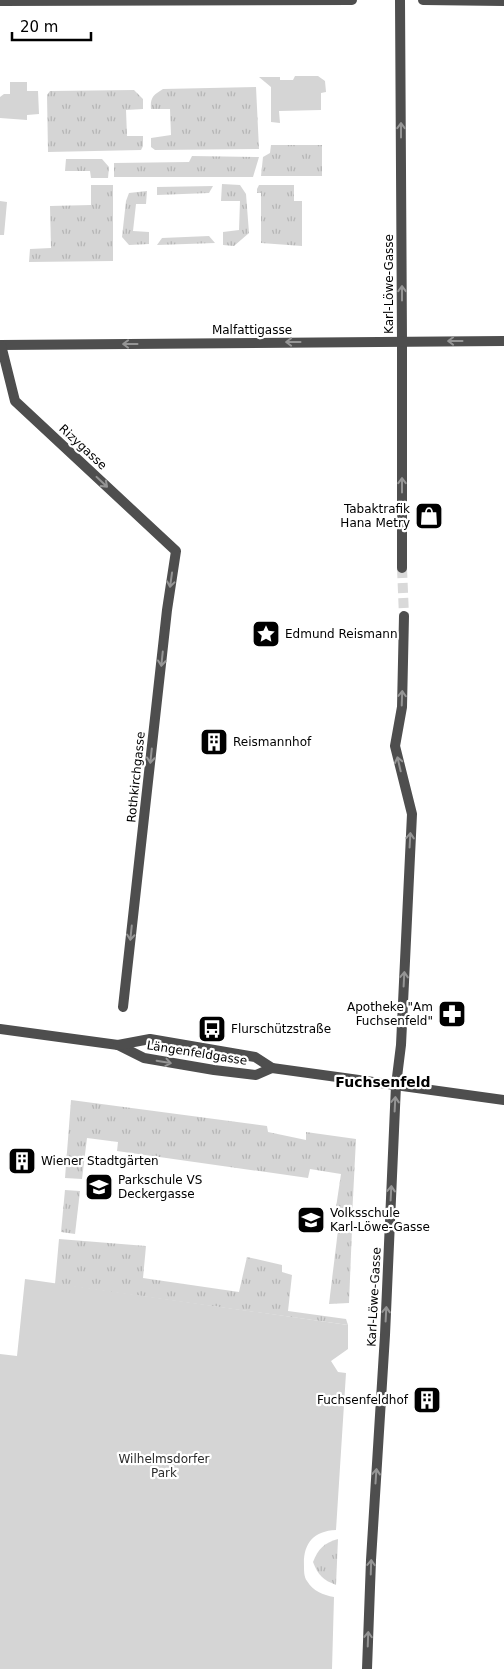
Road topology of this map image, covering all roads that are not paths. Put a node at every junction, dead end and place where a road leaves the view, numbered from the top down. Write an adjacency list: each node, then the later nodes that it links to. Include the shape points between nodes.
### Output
1 (352, 0): 4 (street)
2 (400, 0): 6 (street, Karl-Löwe-Gasse, one-way to 2)
3 (423, 0): 5 (street)
4 (0, 1)
5 (504, 1)
6 (402, 341): 7 (street, Malfattigasse, one-way to 6); 8 (street, Malfattigasse, one-way to 8); 10 (street, Karl-Löwe-Gasse, one-way to 6)
7 (504, 341)
8 (1, 345): 9 (street, Rizygasse, one-way to 9, via 15,401)
9 (176, 551): 12 (street, Rothkirchgasse, one-way to 12)
10 (402, 568)
11 (404, 616): 16 (street, Karl-Löwe-Gasse, one-way to 11, via 401,1045 412,814 395,746 402,707)
12 (123, 1006)
13 (0, 1029): 14 (street, Längenfeldgasse)
14 (118, 1045): 15 (street, Längenfeldgasse, via 150,1039 255,1057); 15 (street, Längenfeldgasse, one-way to 15, via 144,1058 214,1070 256,1075)
15 (272, 1068): 16 (street, Längenfeldgasse)
16 (396, 1085): 17 (street, Längenfeldgasse); 18 (street, Karl-Löwe-Gasse, one-way to 16)
17 (504, 1100)
18 (367, 1669)

